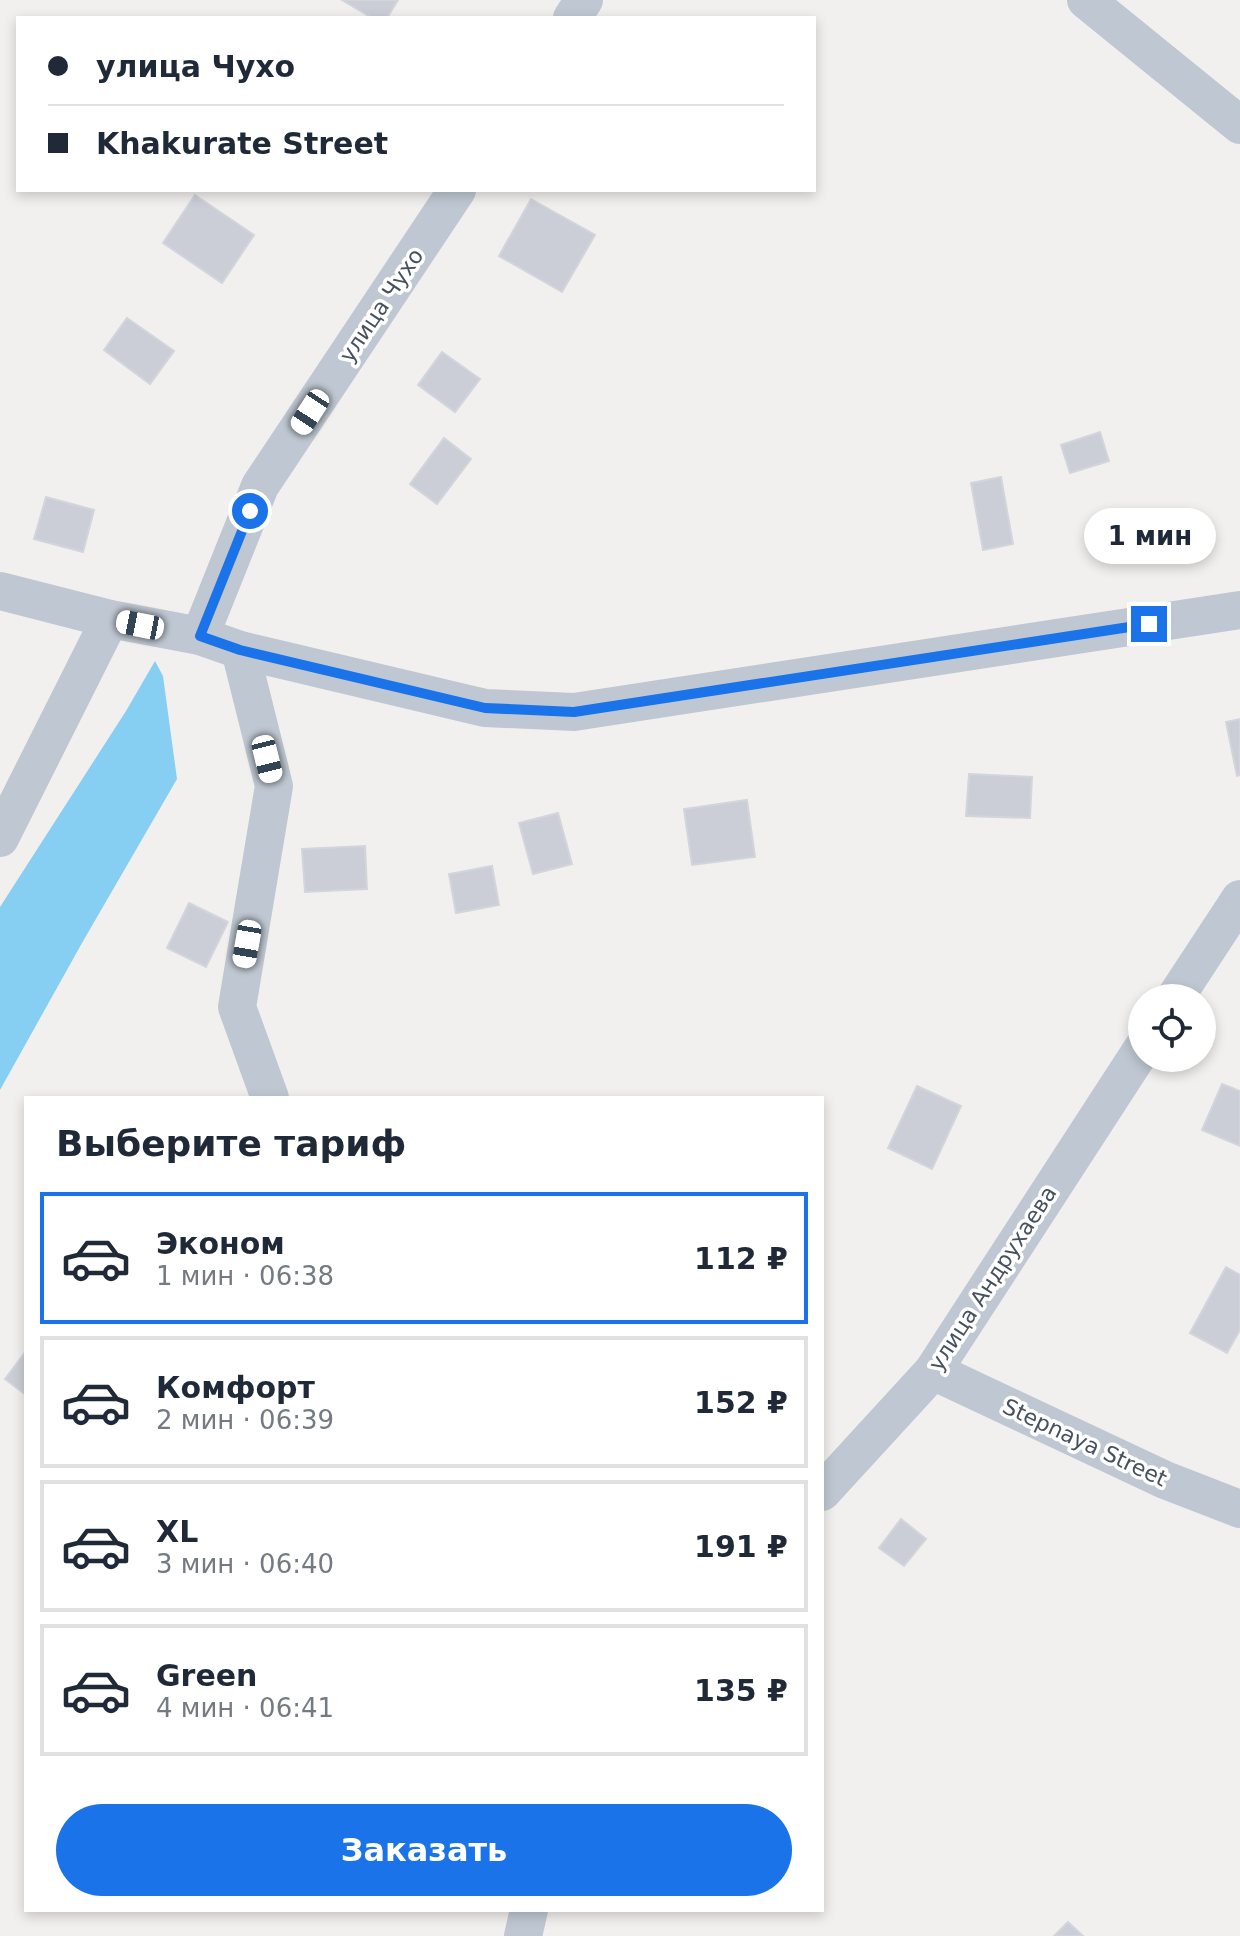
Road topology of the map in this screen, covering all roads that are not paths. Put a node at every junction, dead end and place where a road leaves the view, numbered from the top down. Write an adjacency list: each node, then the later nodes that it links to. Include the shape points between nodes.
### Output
1 (1086, 0): 2 (street)
2 (1240, 125)
3 (456, 192): 7 (street, улица Чухо, via 260,486)
4 (0, 591): 6 (street)
5 (1240, 610): 8 (street, via 574,712 485,708)
6 (110, 619): 7 (street); 9 (street)
7 (200, 636): 8 (street)
8 (240, 650): 13 (street, via 274,786 237,1007)
9 (0, 838)
10 (1240, 899): 11 (street)
11 (1184, 984)
12 (1128, 1071): 14 (street, улица Андрухаева)
13 (269, 1096)
14 (933, 1371): 15 (street, улица Андрухаева); 16 (street, Stepnaya Street, via 1165,1480)
15 (824, 1490)
16 (1240, 1509)
17 (529, 1912): 18 (street)
18 (523, 1936)

